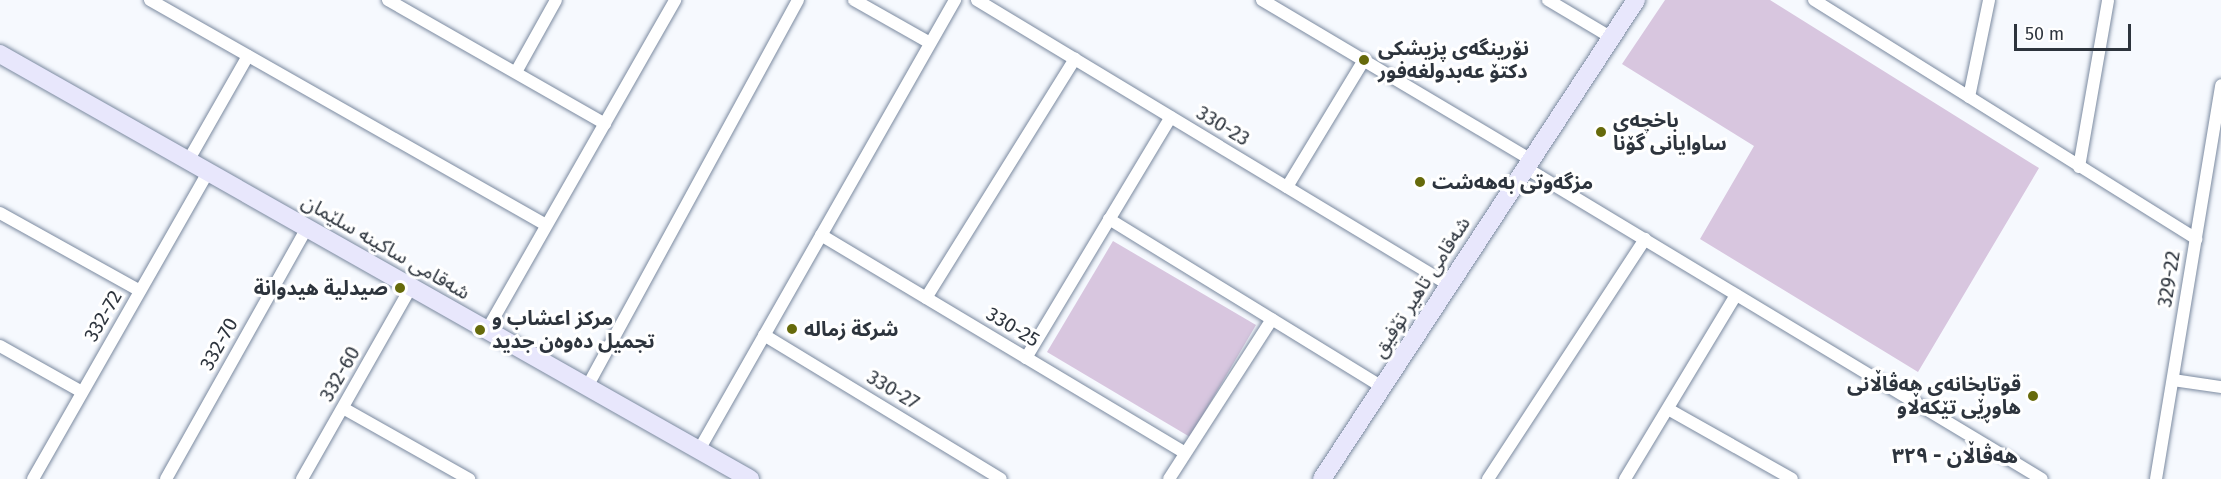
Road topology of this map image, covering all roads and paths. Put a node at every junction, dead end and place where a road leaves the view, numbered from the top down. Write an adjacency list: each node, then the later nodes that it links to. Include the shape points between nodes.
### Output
1 (150, 0): 19 (street)
2 (388, 0): 15 (street)
3 (556, 0): 22 (street)
4 (675, 0): 26 (street)
5 (798, 0): 50 (street)
6 (854, 0): 17 (street)
7 (955, 0): 17 (street)
8 (977, 0): 20 (street, 330-23)
9 (1262, 0): 21 (street)
10 (1548, 0): 16 (street)
11 (1636, 0): 16 (street, شەقامی تاهیر تۆفیق)
12 (1814, 0): 24 (street)
13 (1989, 0): 24 (street)
14 (2108, 0): 29 (street)
15 (407, 5): 22 (street)
16 (1612, 38): 28 (street, شەقامی تاهیر تۆفیق)
17 (930, 43): 36 (street)
18 (0, 54): 27 (street, شەقامی ساکینە سلێمان)
19 (248, 56): 27 (street); 34 (street)
20 (1075, 59): 25 (street, 330-23); 43 (street)
21 (1364, 60): 28 (street); 31 (street)
22 (516, 72): 26 (street)
23 (2220, 92): 38 (street, 329-22)
24 (1970, 97): 29 (street)
25 (1171, 117): 31 (street, 330-23); 33 (street)
26 (605, 124): 34 (street)
27 (188, 161): 30 (street, شەقامی ساکینە سلێمان)
28 (1529, 164): 37 (street); 39 (street, شەقامی تاهیر تۆفیق)
29 (2079, 167): 38 (street)
30 (208, 172): 35 (street, شەقامی ساکینە سلێمان); 41 (street, 332-72)
31 (1287, 187): 39 (street, 330-23)
32 (0, 213): 41 (street)
33 (1109, 219): 44 (street); 48 (street)
34 (546, 225): 45 (street)
35 (307, 228): 40 (street, شەقامی ساکینە سلێمان); 59 (street, 332-70)
36 (821, 235): 43 (street, 330-25); 46 (street)
37 (1644, 239): 42 (street); 66 (street)
38 (2196, 239): 49 (street, 329-22)
39 (1449, 285): 51 (street, شەقامی تاهیر تۆفیق)
40 (411, 287): 45 (street, شەقامی ساکینە سلێمان); 54 (street, 332-60)
41 (140, 291): 53 (street, 332-72)
42 (1736, 294): 55 (street); 69 (street)
43 (926, 298): 48 (street, 330-25)
44 (1272, 319): 51 (street); 57 (street)
45 (487, 330): 50 (street, شەقامی ساکینە سلێمان)
46 (765, 335): 56 (street); 63 (street, 330-27)
47 (0, 346): 53 (street)
48 (1026, 358): 57 (street, 330-25)
49 (2173, 380): 52 (street); 70 (street, 329-22)
50 (587, 387): 56 (street, شەقامی ساکینە سلێمان)
51 (1382, 387): 65 (street, شەقامی تاهیر تۆفیق)
52 (2221, 387)
53 (82, 393): 58 (street, 332-72)
54 (343, 408): 60 (street, 332-60); 61 (street)
55 (1668, 409): 67 (street); 68 (street)
56 (699, 450): 62 (street, شەقامی ساکینە سلێمان)
57 (1185, 453): 64 (street)
58 (33, 479)
59 (166, 479)
60 (302, 479)
61 (469, 479)
62 (750, 479)
63 (1001, 479)
64 (1168, 479)
65 (1322, 479)
66 (1488, 479)
67 (1625, 479)
68 (1792, 479)
69 (2042, 479)
70 (2156, 479)

